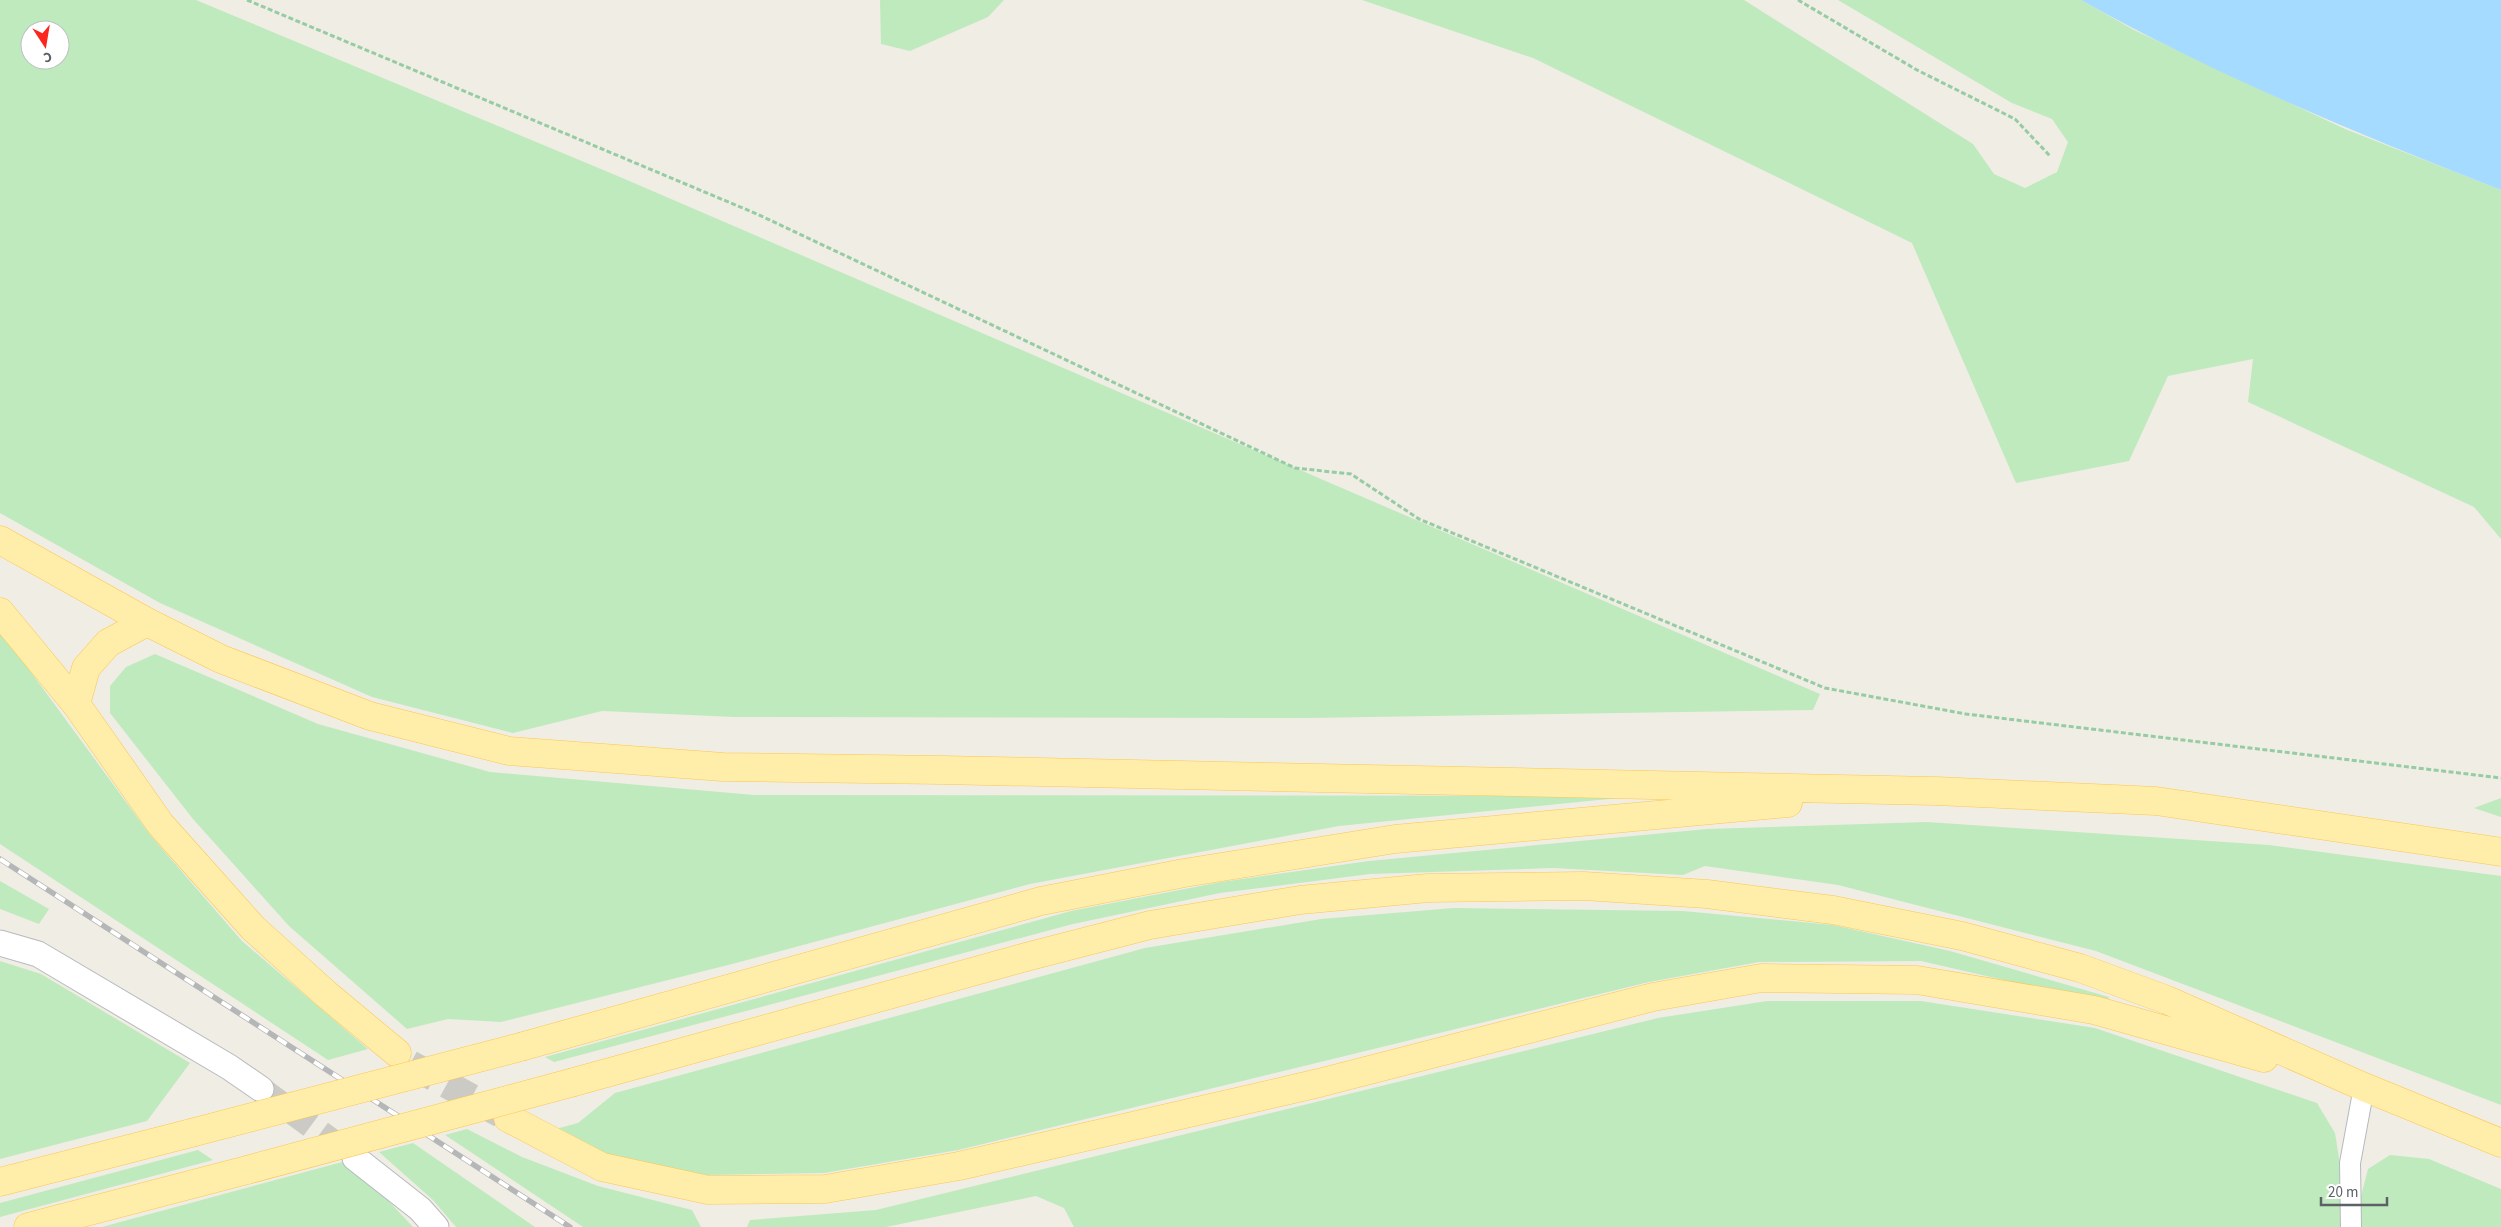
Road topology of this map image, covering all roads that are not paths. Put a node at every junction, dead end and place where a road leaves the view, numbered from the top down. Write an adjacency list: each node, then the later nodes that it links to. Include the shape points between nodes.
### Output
1 (0, 540): 3 (main road)
2 (0, 612): 4 (main road)
3 (148, 622): 4 (main road, via 108,643 86,668); 5 (main road, via 221,658 370,716 509,751 723,767)
4 (76, 704): 8 (main road, via 161,825 253,928)
5 (1936, 791): 6 (main road, via 2156,801); 14 (main road, bridge, via 1395,839 1184,873 1041,901 524,1046)
6 (2501, 852)
7 (0, 943): 10 (street, via 38,954)
8 (397, 1053)
9 (2364, 1087): 11 (main road, via 2094,1010 1917,980 1761,978 1653,997 1319,1083 960,1166 825,1189 708,1190 602,1167); 12 (main road); 15 (main road, bridge, via 2167,1000 2080,968 1962,936 1833,910 1707,894 1584,886 1428,888 1300,900 1150,925); 17 (street, via 2350,1163)
10 (261, 1089)
11 (508, 1118)
12 (2501, 1143)
13 (355, 1158): 16 (street, via 420,1209)
14 (0, 1182)
15 (28, 1227)
16 (436, 1227)
17 (2351, 1227)

